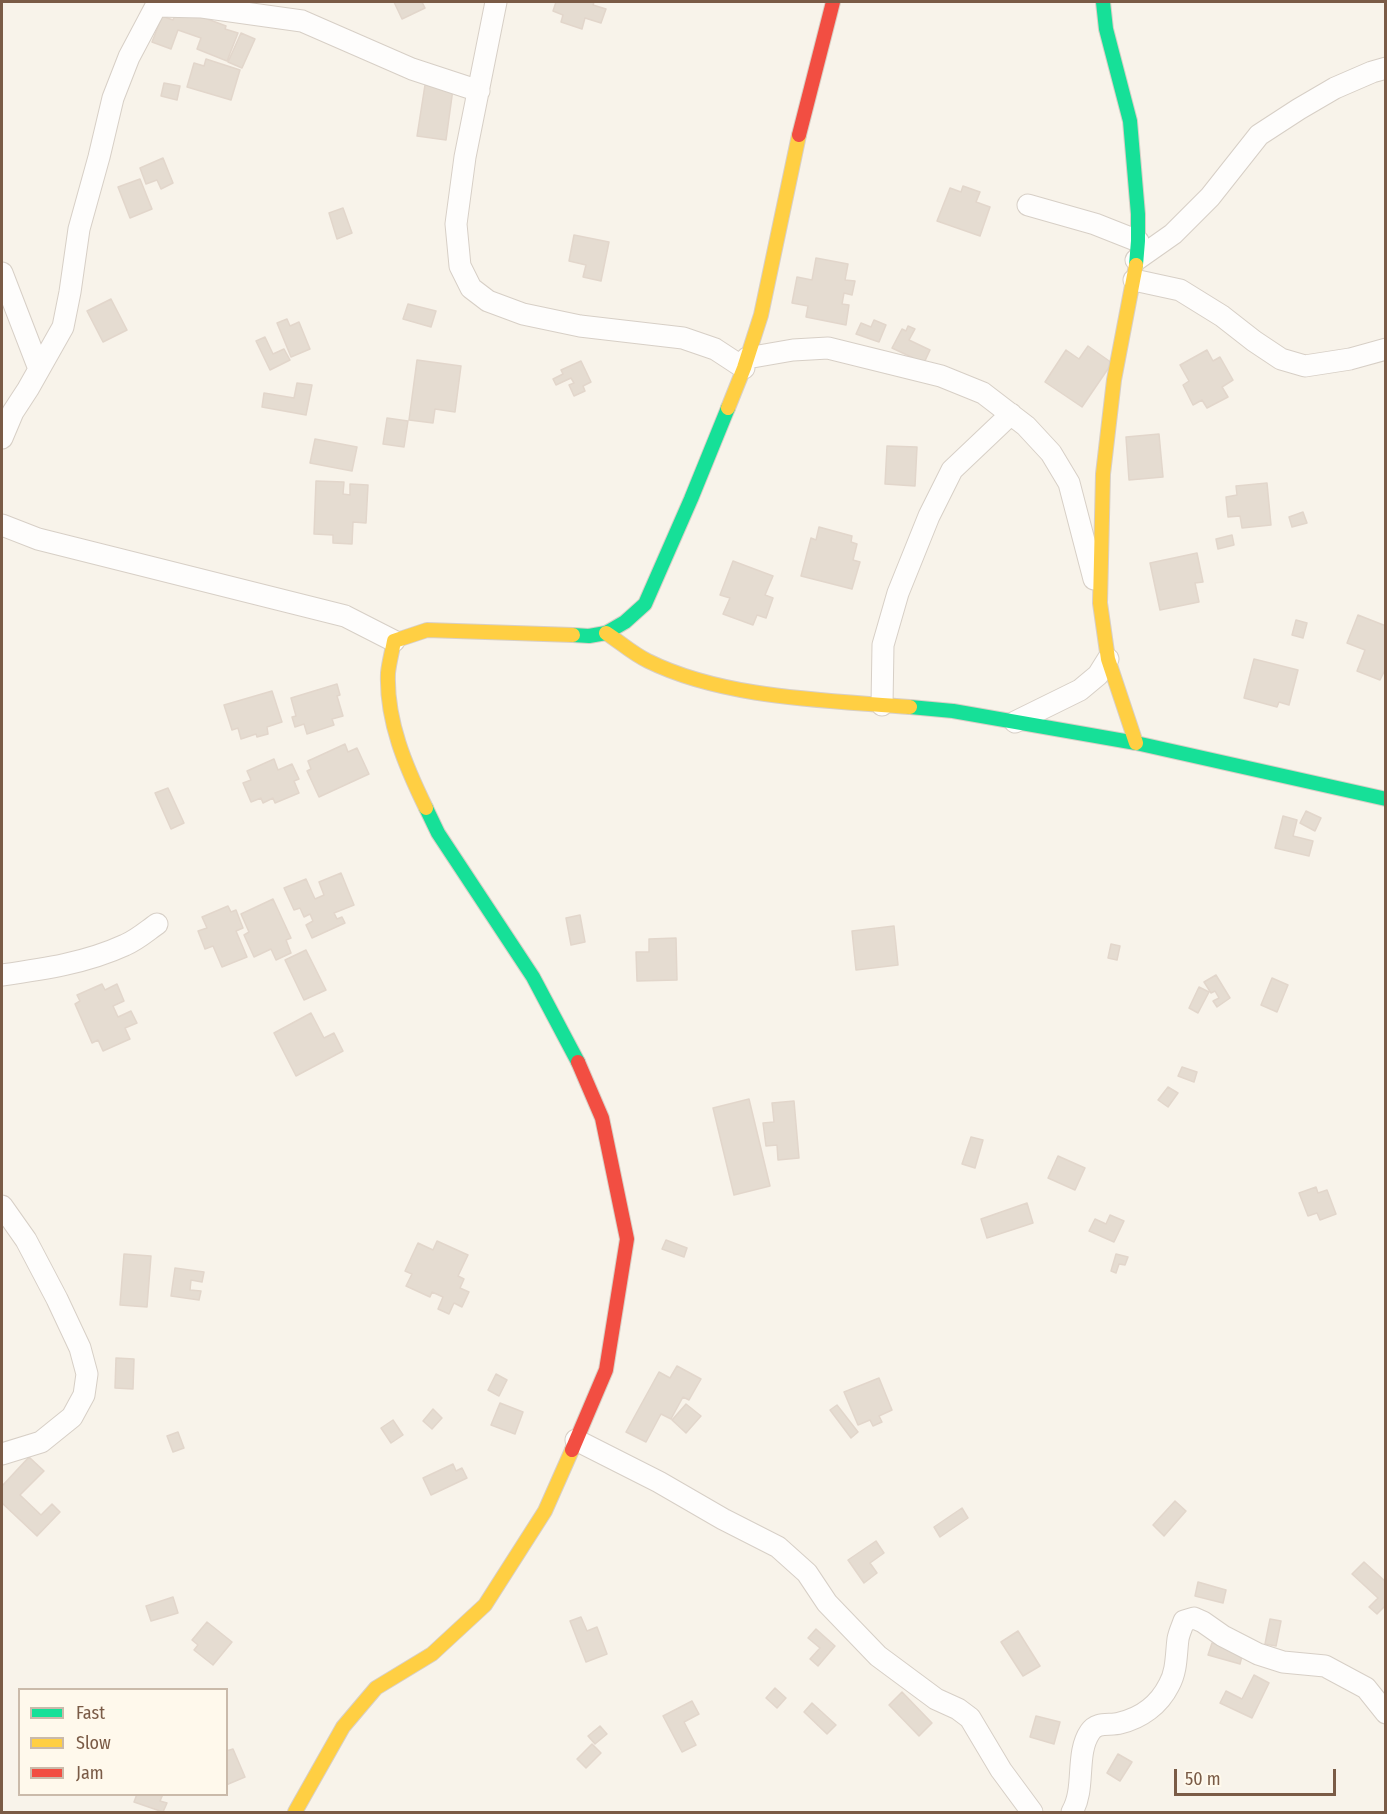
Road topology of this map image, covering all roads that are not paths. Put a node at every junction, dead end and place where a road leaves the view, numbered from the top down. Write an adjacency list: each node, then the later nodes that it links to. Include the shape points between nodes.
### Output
1 (496, 2): 6 (street)
2 (833, 2): 11 (street, via 803,114 761,315)
3 (1103, 2): 8 (street, via 1106,29 1130,121 1137,204)
4 (159, 4): 6 (street, via 302,21 412,69); 12 (street, via 129,57 113,98 79,229 63,327)
5 (1386, 68): 8 (street, via 1335,88 1259,135 1210,197 1173,234)
6 (479, 91): 11 (street, via 456,224 460,266 471,288 488,301 523,314 580,326 683,338)
7 (1028, 205): 8 (street, via 1095,224)
8 (1136, 260): 10 (street, via 1281,359 1305,366); 16 (street, via 1114,380 1103,474)
9 (2, 273): 12 (street)
10 (1386, 349)
11 (746, 363): 13 (street, via 793,350 828,348 941,376 983,393); 17 (street, via 645,604)
12 (39, 369): 14 (street)
13 (1011, 414): 16 (street, via 1051,453 1069,483); 20 (street, via 952,470 928,516 883,645)
14 (2, 438)
15 (2, 525): 18 (street, via 38,539 345,616)
16 (1100, 603): 19 (street)
17 (606, 633): 18 (street, via 589,636 427,630); 20 (street, via 647,662 692,678 743,690)
18 (394, 641): 28 (street, via 388,673 390,708 405,764 438,834 533,977 573,1050 602,1118 627,1239 606,1370)
19 (1108, 659): 21 (street, via 1098,675 1080,690); 22 (street)
20 (882, 705): 21 (street, via 953,711)
21 (1015, 722): 22 (street)
22 (1136, 743): 23 (street)
23 (1386, 799)
24 (157, 924): 26 (street, via 127,944 85,960)
25 (2, 970): 26 (street)
26 (2, 975)
27 (2, 1206): 29 (street, via 26,1240 57,1299 80,1348 87,1374 84,1395 72,1417 41,1442)
28 (576, 1440): 31 (street, via 545,1511 484,1605 432,1654 376,1688 343,1727); 32 (street, via 778,1547 807,1573 827,1603 878,1656 936,1699 970,1718)
29 (2, 1454)
30 (1386, 1713): 33 (street, via 1366,1688 1325,1666 1283,1662 1258,1654 1194,1618 1184,1622 1170,1683 1156,1704 1140,1716 1090,1730)
31 (295, 1812)
32 (1032, 1812)
33 (1072, 1812)

